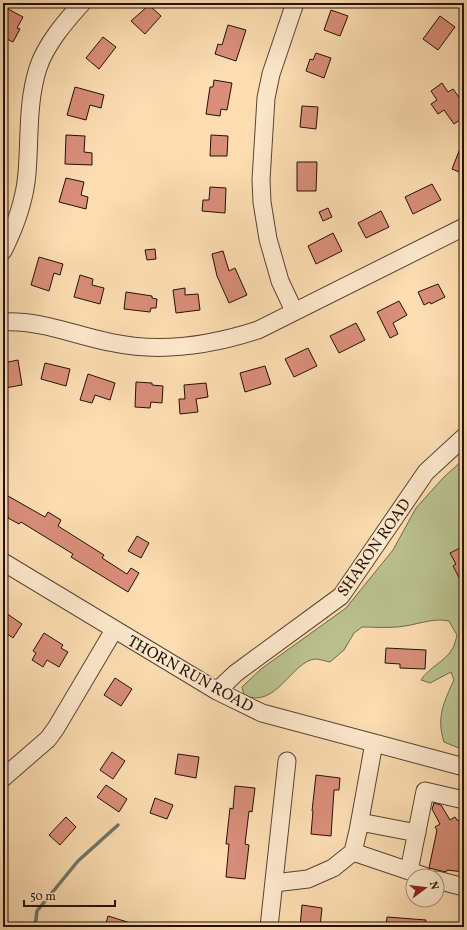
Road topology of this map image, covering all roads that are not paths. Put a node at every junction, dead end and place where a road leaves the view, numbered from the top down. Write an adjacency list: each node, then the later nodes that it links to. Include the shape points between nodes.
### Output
1 (82, 3): 4 (street, via 61,28 38,68 31,95 24,191 13,230)
2 (295, 3): 5 (street, via 273,68 266,98 262,180 262,202 268,239 280,281)
3 (464, 227): 5 (street)
4 (3, 251)
5 (294, 311): 6 (street, via 258,330 228,340 178,347 131,346 36,324)
6 (3, 322)
7 (464, 437): 10 (street, SHARON ROAD, via 426,472 341,596 241,670)
8 (3, 562): 9 (street, THORN RUN ROAD)
9 (114, 630): 10 (street, THORN RUN ROAD); 14 (street, via 56,728)
10 (217, 692): 11 (street, THORN RUN ROAD, via 262,713)
11 (374, 743): 13 (street, THORN RUN ROAD); 16 (street)
12 (287, 761): 22 (street)
13 (464, 767)
14 (3, 778)
15 (464, 800): 17 (street, via 425,791)
16 (360, 822): 17 (street); 18 (street)
17 (416, 833): 19 (street)
18 (352, 852): 20 (street); 22 (street, via 333,868 308,879)
19 (416, 868)
20 (405, 870)
21 (445, 882): 23 (street)
22 (274, 883): 24 (street)
23 (464, 887)
24 (269, 927)

